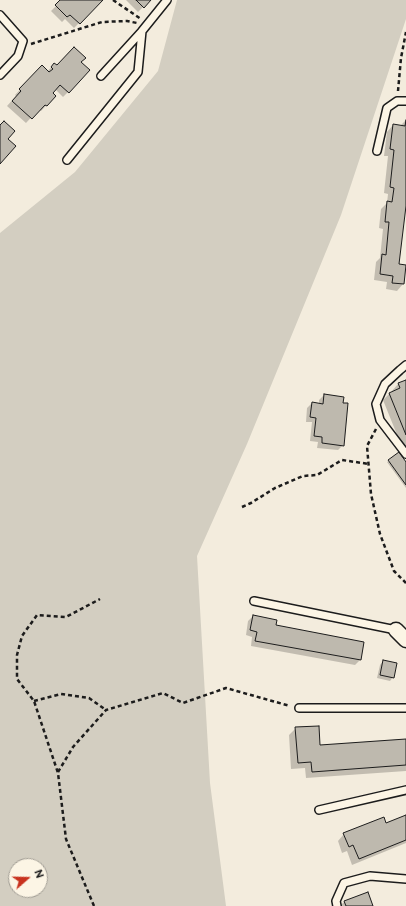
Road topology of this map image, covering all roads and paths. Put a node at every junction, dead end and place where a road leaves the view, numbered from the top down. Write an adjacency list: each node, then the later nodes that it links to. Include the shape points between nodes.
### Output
1 (113, 0): 4 (path)
2 (167, 0): 4 (lane)
3 (0, 15): 7 (lane, via 23,41)
4 (147, 24): 5 (lane); 7 (path, via 127,21 102,22)
5 (142, 31): 9 (lane); 13 (lane, via 138,72)
6 (406, 32): 10 (path)
7 (21, 47): 8 (lane, via 18,56)
8 (0, 75)
9 (101, 76)
10 (397, 101): 11 (lane); 12 (lane, via 387,108)
11 (406, 101)
12 (378, 152)
13 (67, 160)
14 (406, 365): 15 (lane, via 385,384 376,404)
15 (380, 420): 16 (lane); 17 (path, via 367,446)
16 (406, 454)
17 (369, 464): 18 (path, via 342,460 317,475 303,476 275,488); 19 (path, via 371,494 380,534 394,570)
18 (242, 507)
19 (406, 583)
20 (100, 599): 23 (path, via 66,617 37,615 22,636 17,655 17,679)
21 (254, 601): 22 (lane)
22 (401, 635)
23 (34, 701): 26 (path, via 61,694 89,698); 27 (path)
24 (298, 708): 25 (lane); 26 (path, via 226,688 183,703 163,693)
25 (406, 708)
26 (106, 710): 27 (path, via 73,747)
27 (58, 773): 31 (path, via 66,839)
28 (406, 790): 29 (lane)
29 (319, 810)
30 (406, 879): 32 (lane, via 370,876 344,883 336,901)
31 (94, 906)
32 (337, 906)

